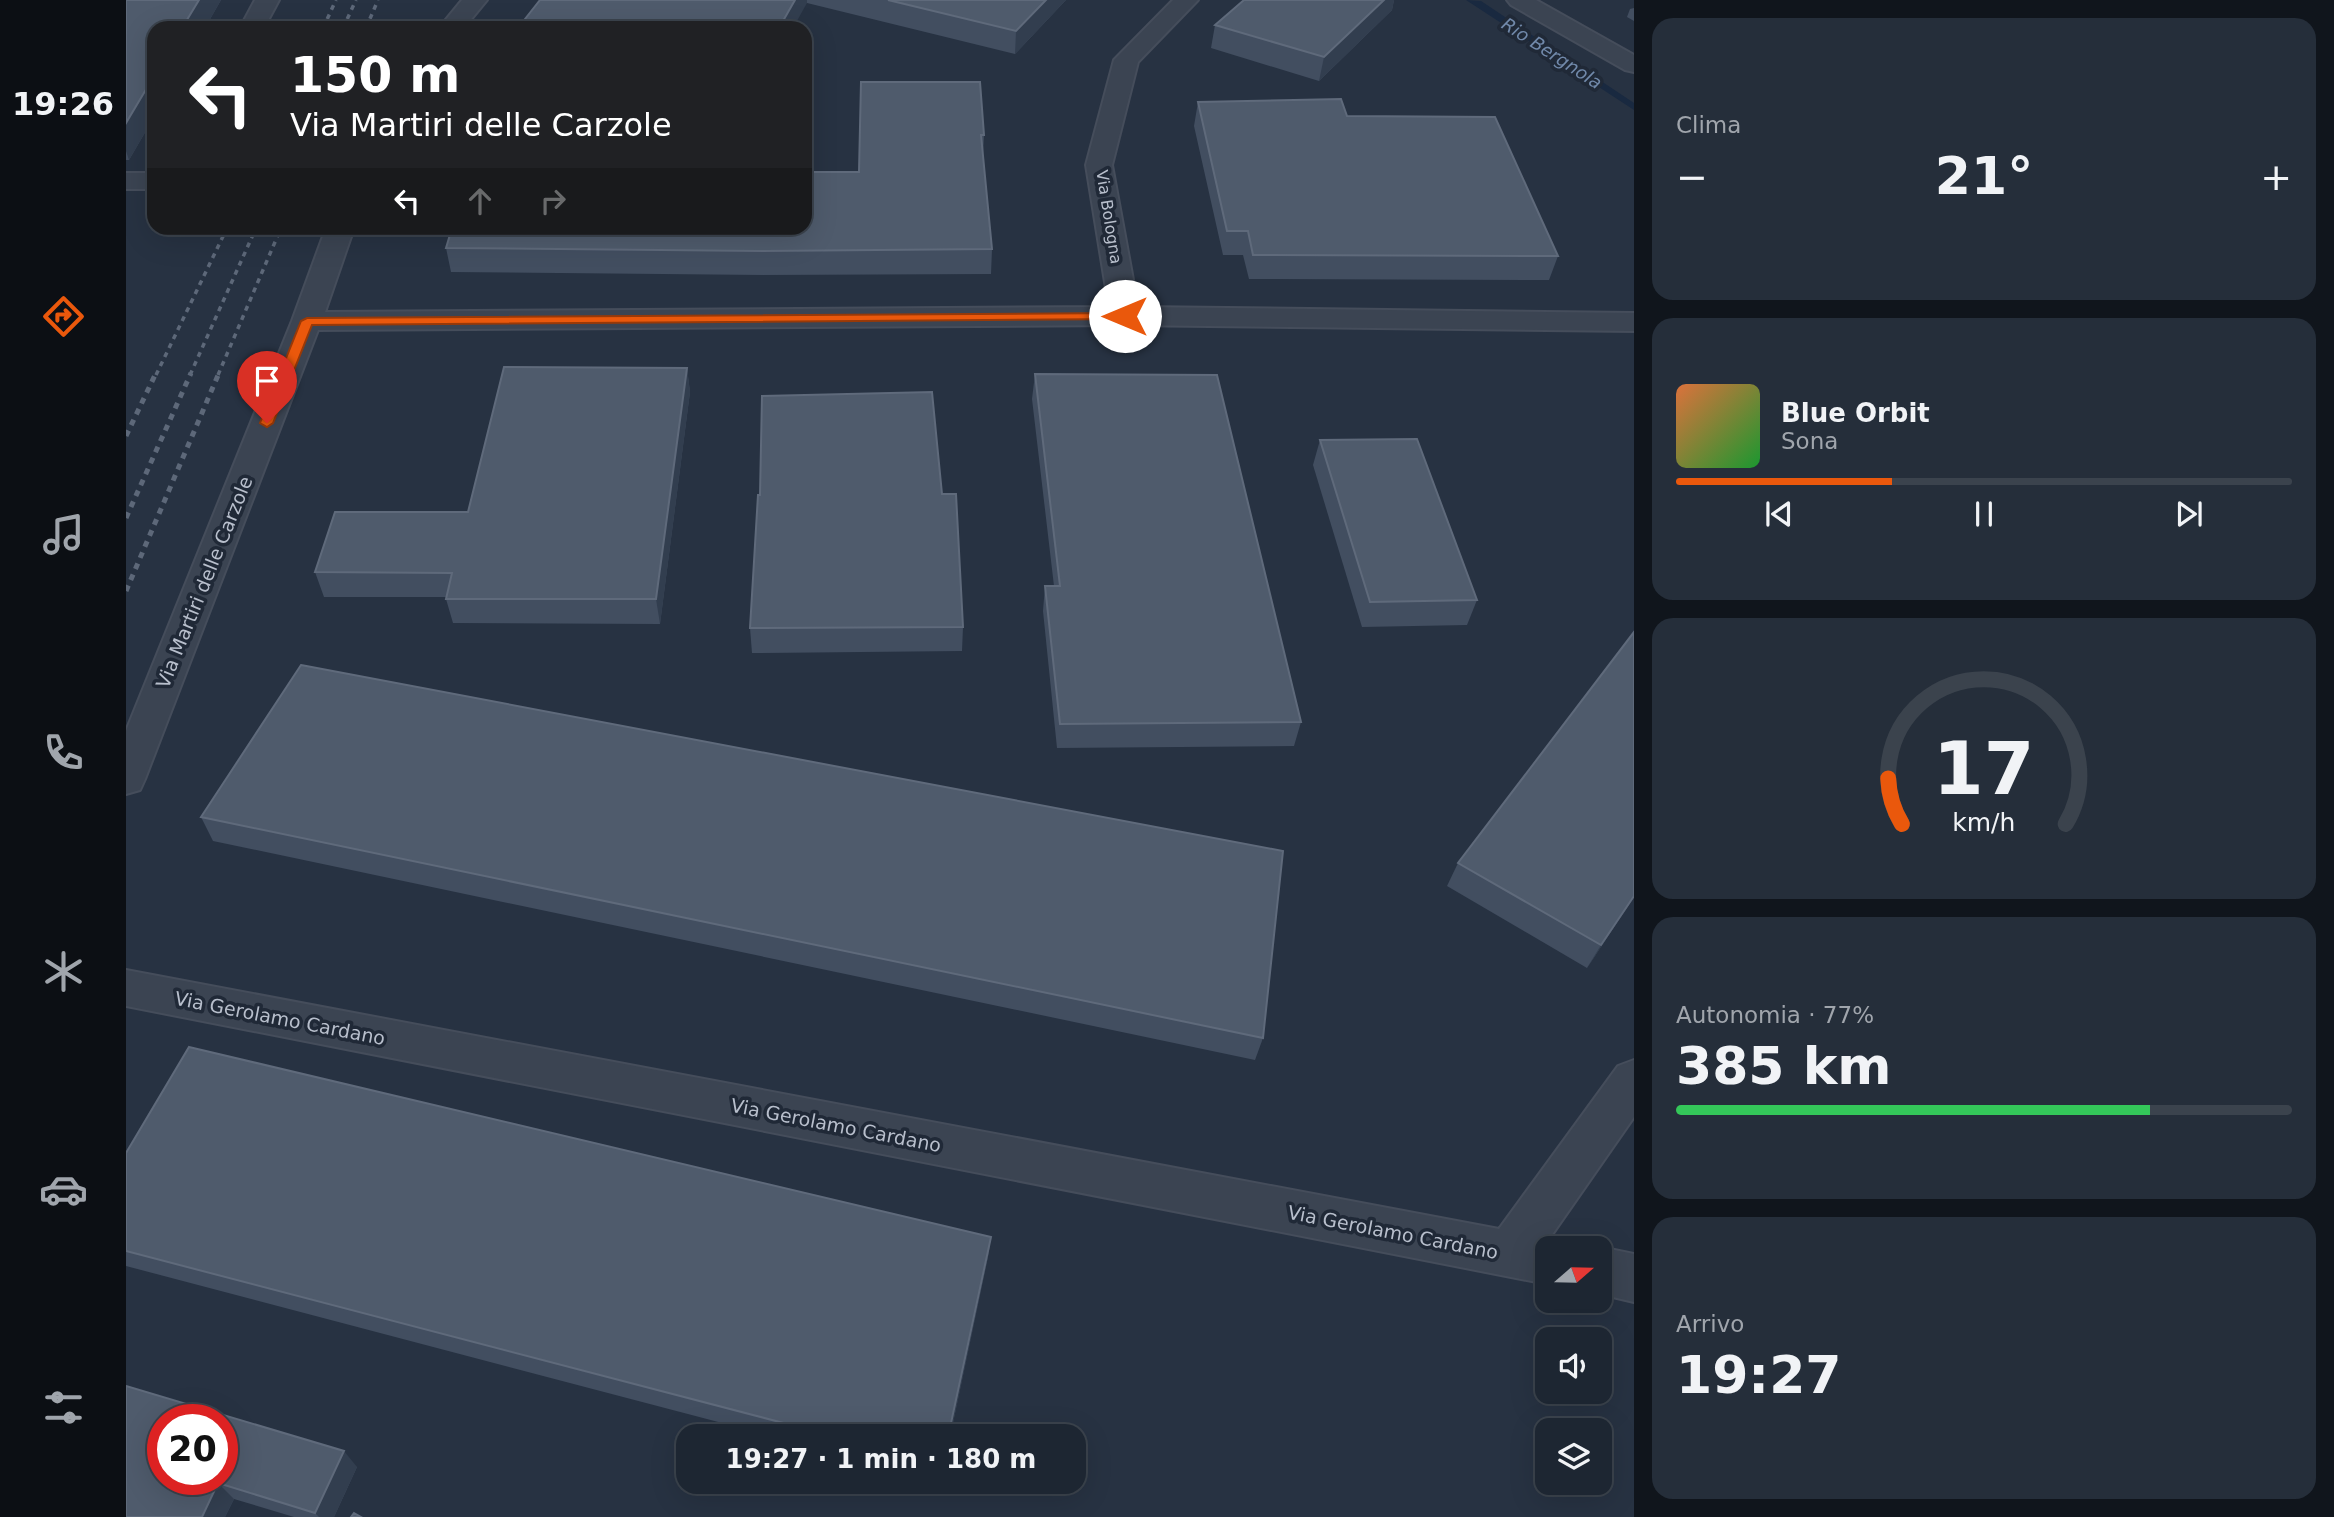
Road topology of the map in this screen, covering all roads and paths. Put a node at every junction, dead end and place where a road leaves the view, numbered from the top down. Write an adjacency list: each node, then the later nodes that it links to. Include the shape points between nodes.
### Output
1 (267, 0): 5 (street)
2 (475, 0): 6 (street)
3 (1186, 0): 11 (street, Via Bologna, via 1126,60 1099,165)
4 (1519, 0): 7 (street)
5 (256, 21)
6 (458, 21)
7 (1634, 65)
8 (126, 181): 9 (street)
9 (147, 181)
10 (338, 235): 12 (street, Via Martiri delle Carzole)
11 (1125, 316): 12 (street); 13 (street)
12 (307, 321): 14 (street, Via Martiri delle Carzole)
13 (1634, 321)
14 (126, 779)
15 (126, 988): 17 (street, Via Gerolamo Cardano)
16 (1634, 1080): 17 (street)
17 (1528, 1257)
18 (1612, 1273): 19 (street)
19 (1634, 1278)

